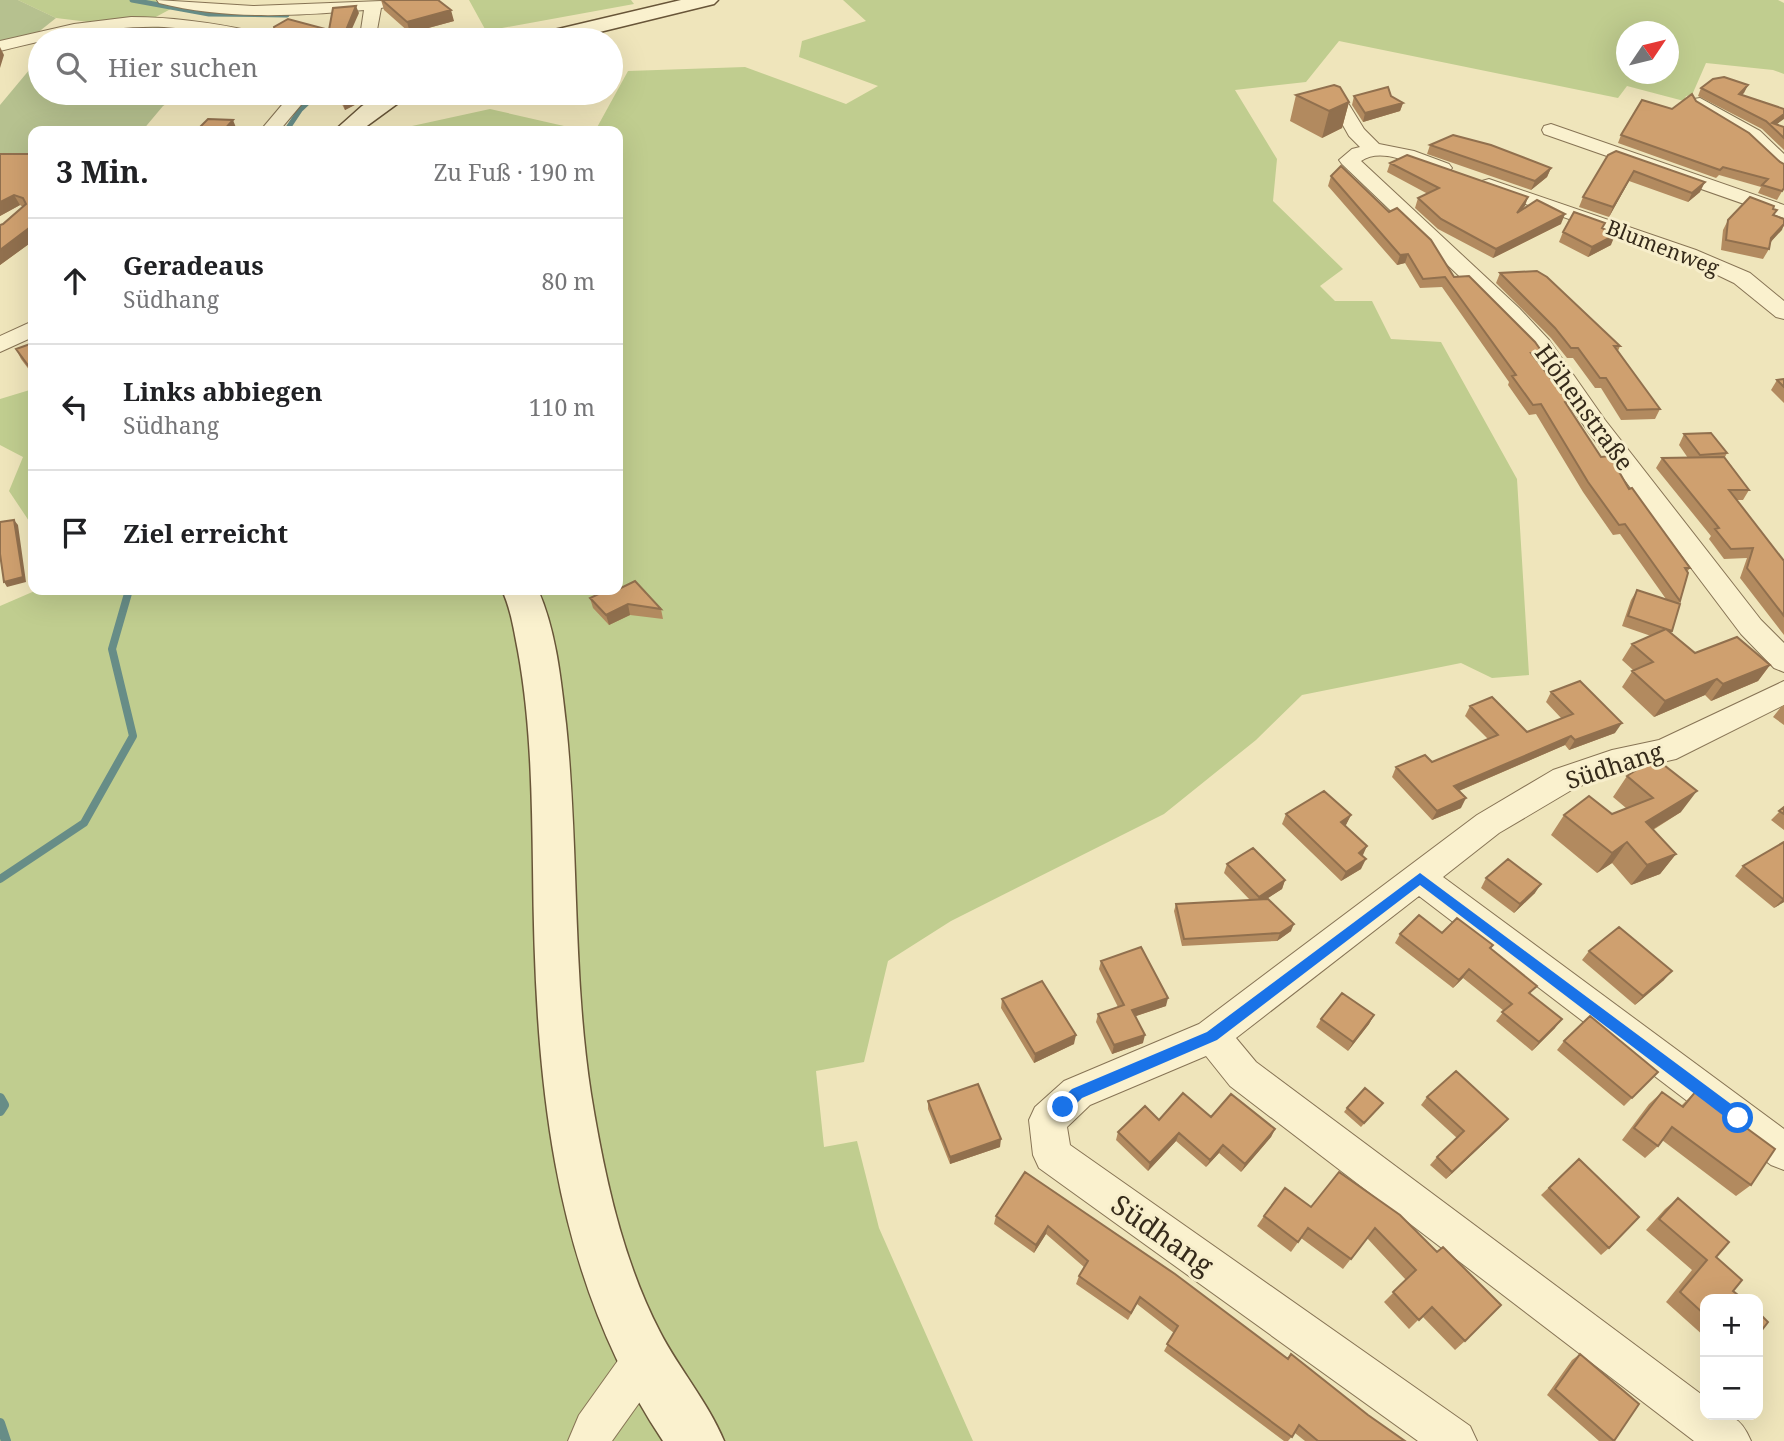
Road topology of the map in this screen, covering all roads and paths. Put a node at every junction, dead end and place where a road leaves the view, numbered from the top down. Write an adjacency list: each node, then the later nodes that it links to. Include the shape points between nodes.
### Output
1 (165, 0): 4 (street, via 211,9)
2 (399, 0): 5 (street)
3 (708, 0): 9 (main road)
4 (246, 5): 5 (street)
5 (373, 6): 8 (street)
6 (80, 28): 7 (street, via 149,22)
7 (212, 28)
8 (369, 28)
9 (591, 28)
10 (28, 39): 11 (street)
11 (0, 46)
12 (1310, 97): 19 (street, via 1342,107 1356,132)
13 (1700, 103): 20 (street, via 1754,135)
14 (290, 105): 16 (street)
15 (380, 105): 17 (main road)
16 (272, 126)
17 (352, 126)
18 (1551, 130): 21 (street)
19 (1373, 149): 22 (street, Blumenweg, via 1689,254 1742,278); 26 (street, Höhenstraße, via 1349,160 1542,345 1596,425 1742,616)
20 (1784, 165)
21 (1784, 212)
22 (1784, 312)
23 (28, 331): 24 (street)
24 (0, 345)
25 (521, 595): 31 (main road, via 541,670 550,749 561,1038 571,1122 587,1203 618,1298)
26 (1784, 661)
27 (1784, 692): 28 (street, Südhang, via 1665,751 1612,762 1564,779 1488,824)
28 (1420, 878): 29 (street, Südhang); 30 (street)
29 (1212, 1036): 34 (street, Südhang, via 1077,1093 1048,1120 1052,1155); 35 (street, via 1243,1074)
30 (1784, 1152)
31 (645, 1360): 32 (street); 33 (main road)
32 (590, 1441)
33 (696, 1441)
34 (1455, 1441)
35 (1729, 1441)

